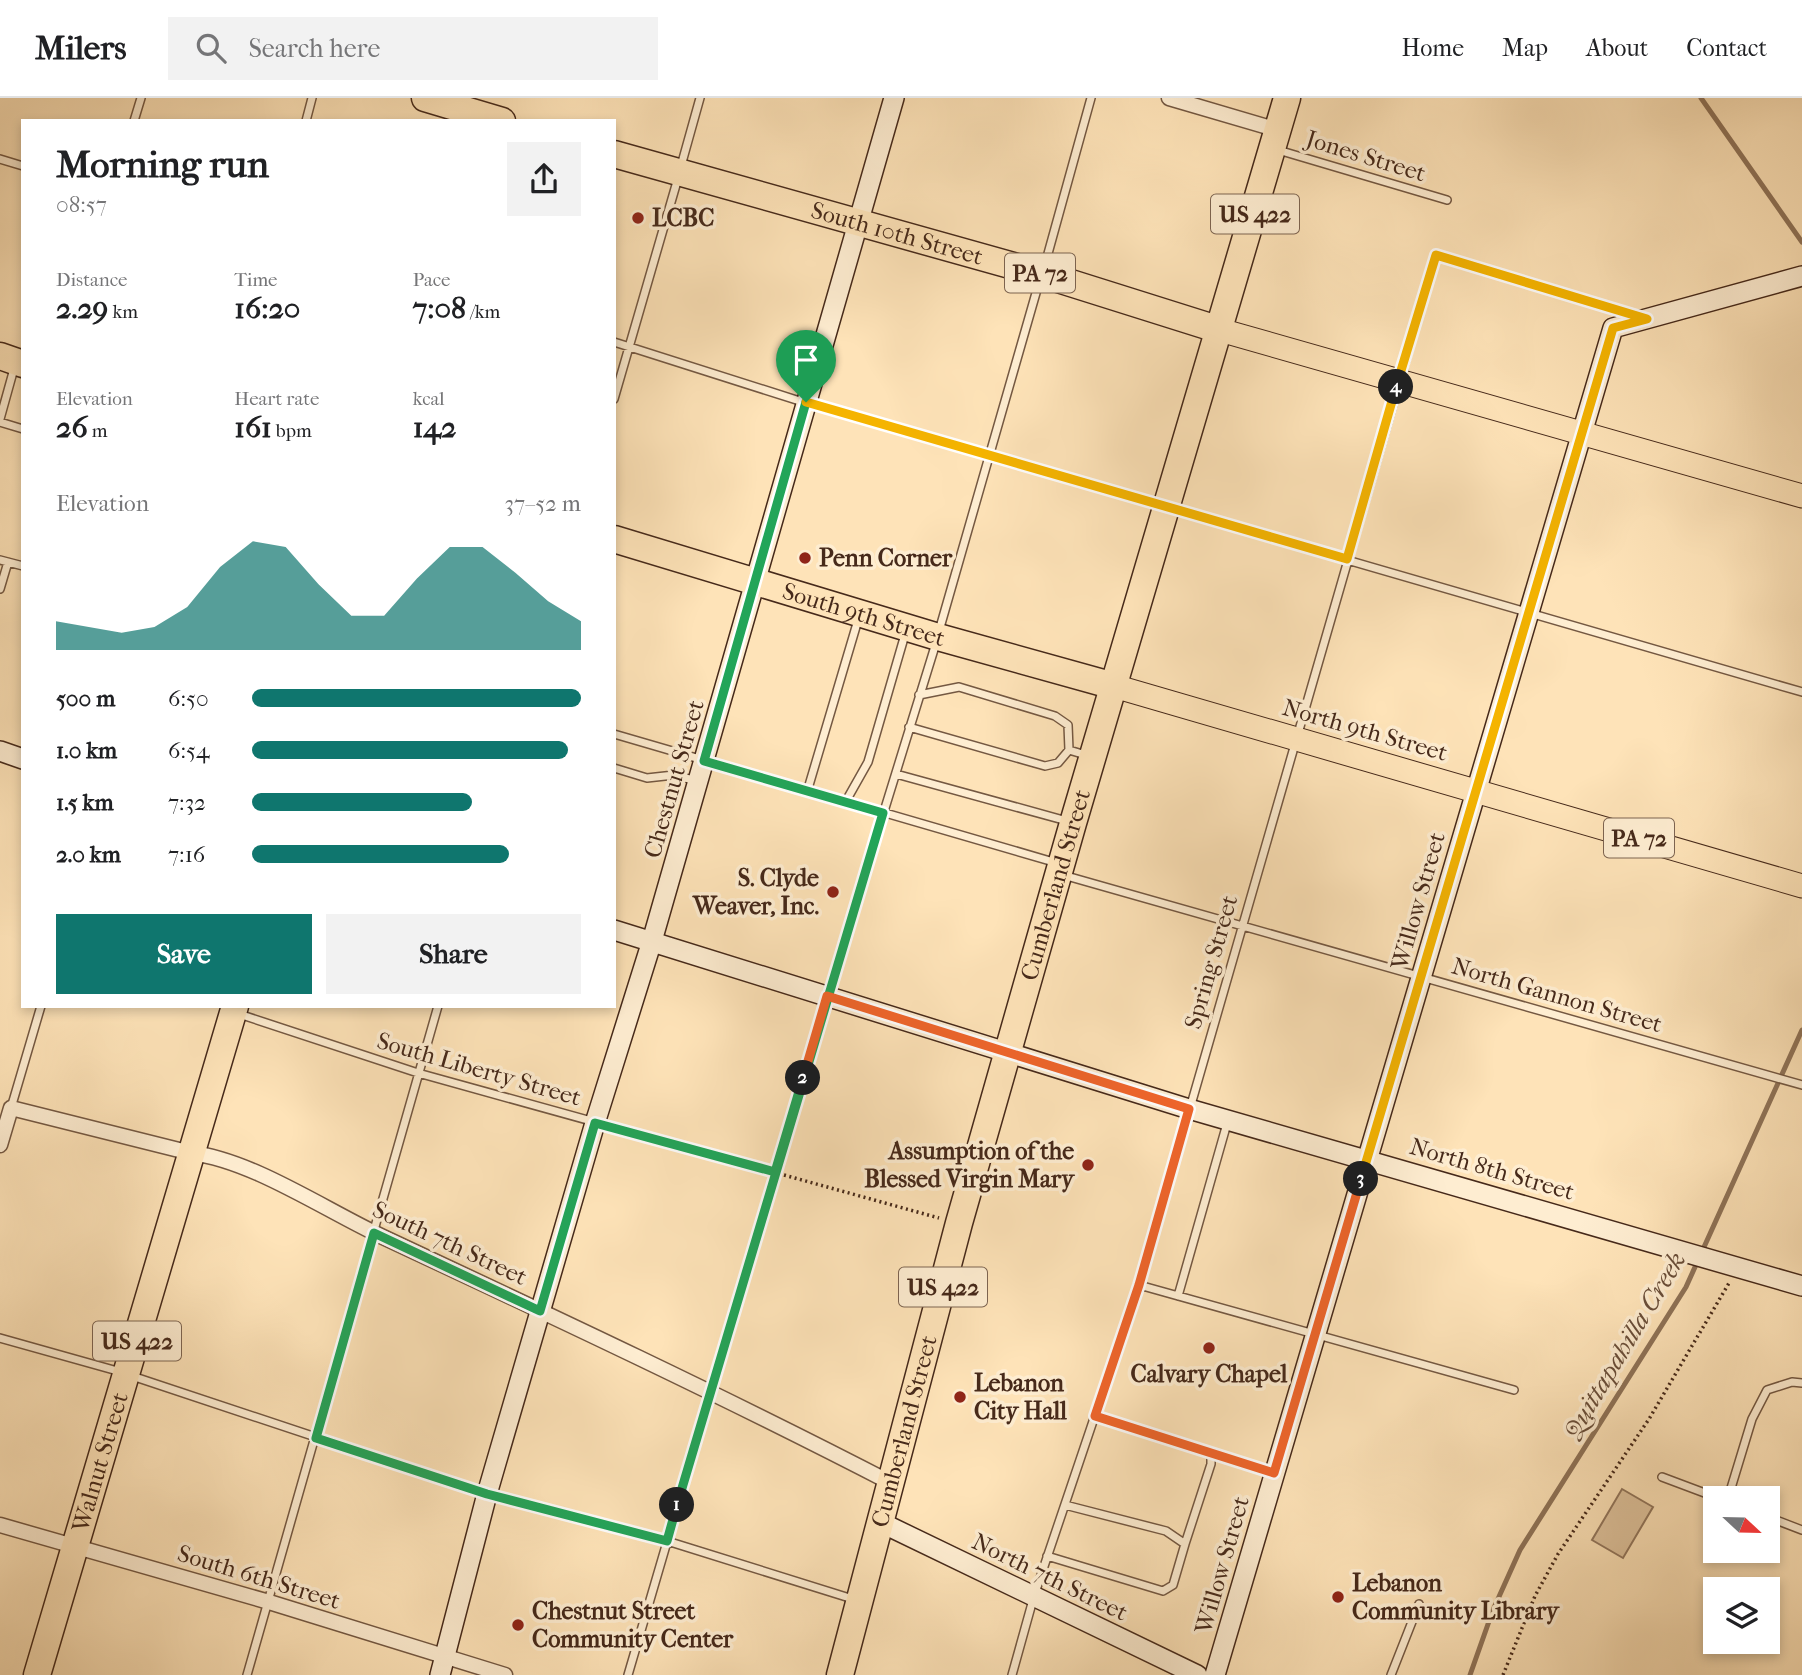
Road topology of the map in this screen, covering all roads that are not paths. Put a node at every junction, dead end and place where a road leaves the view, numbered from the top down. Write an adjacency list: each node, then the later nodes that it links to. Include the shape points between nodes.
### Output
1 (141, 98): 10 (lane)
2 (312, 98): 11 (lane)
3 (425, 98): 9 (highway)
4 (700, 98): 16 (lane)
5 (894, 98): 18 (street, Chestnut Street)
6 (1091, 98): 19 (lane)
7 (1169, 98): 12 (street)
8 (1287, 98): 12 (highway, Cumberland Street / US 422)
9 (496, 114)
10 (136, 119)
11 (307, 119)
12 (1276, 139): 17 (lane, Jones Street); 22 (highway, Cumberland Street / US 422)
13 (616, 155): 16 (highway, South 10th Street / PA 72)
14 (0, 159): 15 (lane)
15 (21, 165)
16 (680, 173): 18 (highway, South 10th Street / PA 72); 24 (lane)
17 (1447, 200)
18 (858, 222): 19 (highway, South 10th Street / PA 72); 28 (street, Chestnut Street)
19 (1042, 274): 22 (highway, South 10th Street / PA 72); 32 (lane)
20 (1802, 276): 21 (street, Willow Street)
21 (1647, 319): 26 (lane, Spring Street, via 1436,255); 31 (street, Willow Street, via 1613,328)
22 (1220, 330): 26 (main road, PA 72); 34 (highway, Cumberland Street / US 422)
23 (616, 343): 24 (lane)
24 (629, 346): 27 (lane); 28 (lane)
25 (13, 360): 29 (lane)
26 (1398, 382): 31 (main road, PA 72); 36 (lane, Spring Street)
27 (616, 392)
28 (806, 402): 32 (lane); 39 (street, Chestnut Street)
29 (0, 421): 30 (lane)
30 (21, 428)
31 (1581, 435): 33 (main road, PA 72); 42 (street, Willow Street)
32 (988, 454): 34 (lane); 44 (lane)
33 (1802, 496)
34 (1165, 507): 36 (lane); 45 (highway, Cumberland Street / US 422)
35 (616, 539): 39 (highway, South 9th Street / PA 72)
36 (1347, 559): 42 (lane); 50 (lane, Spring Street)
37 (4, 561): 38 (lane); 40 (lane)
38 (21, 565)
39 (757, 581): 41 (highway, South 9th Street / PA 72); 54 (street, Chestnut Street)
40 (0, 589)
41 (860, 612): 43 (highway, South 9th Street / PA 72); 59 (lane)
42 (1529, 612): 46 (lane); 58 (street, Willow Street)
43 (907, 627): 44 (highway, South 9th Street / PA 72); 60 (lane, via 867,762)
44 (938, 637): 45 (highway, South 9th Street / PA 72); 47 (lane)
45 (1114, 686): 50 (main road, North 9th Street / PA 72); 52 (highway, Cumberland Street / US 422)
46 (1802, 692)
47 (919, 695): 48 (lane); 52 (lane, via 959,687 1055,716 1068,726)
48 (909, 727): 52 (lane, via 1045,766); 56 (lane)
49 (616, 735): 54 (lane, North Gannon Street)
50 (1297, 738): 58 (main road, North 9th Street / PA 72); 65 (lane, Spring Street)
51 (0, 751): 53 (street)
52 (1081, 754): 62 (highway, Cumberland Street / US 422)
53 (21, 758)
54 (704, 761): 57 (street, Chestnut Street); 59 (lane, North Gannon Street)
55 (616, 769): 57 (lane, via 647,778 674,775)
56 (896, 774): 61 (lane); 62 (lane)
57 (698, 782): 67 (street, Chestnut Street)
58 (1476, 790): 64 (main road, North 9th Street / PA 72); 68 (street, Willow Street)
59 (807, 792): 60 (lane, North Gannon Street)
60 (846, 801): 61 (lane, North Gannon Street)
61 (883, 813): 63 (lane, North Gannon Street); 69 (lane)
62 (1073, 823): 63 (highway, Cumberland Street / US 422)
63 (1061, 869): 65 (lane, North Gannon Street); 73 (highway, Cumberland Street / US 422)
64 (1802, 886)
65 (1241, 925): 68 (lane, North Gannon Street); 77 (lane, Spring Street)
66 (616, 931): 67 (street, North 8th Street)
67 (652, 941): 69 (street, North 8th Street); 79 (street, Chestnut Street)
68 (1421, 977): 75 (lane, North Gannon Street); 82 (street, Willow Street)
69 (827, 996): 73 (street, North 8th Street); 83 (lane)
70 (40, 1008): 76 (lane)
71 (437, 1008): 74 (lane)
72 (234, 1009): 74 (lane, South Liberty Street); 81 (highway, Walnut Street / US 422)
73 (1008, 1052): 77 (street, North 8th Street); 100 (highway, Cumberland Street / US 422)
74 (418, 1073): 79 (lane, South Liberty Street); 84 (lane)
75 (1802, 1085)
76 (10, 1108): 80 (street); 81 (street, South 7th Street)
77 (1189, 1109): 78 (street, North 8th Street); 85 (lane, Spring Street)
78 (1228, 1120): 82 (street, North 8th Street); 87 (lane)
79 (595, 1123): 83 (lane, South Liberty Street); 88 (street, Chestnut Street)
80 (0, 1145)
81 (191, 1153): 84 (street, South 7th Street, via 220,1156); 91 (highway, Walnut Street / US 422)
82 (1367, 1159): 86 (street, North 8th Street); 89 (street, Willow Street)
83 (775, 1172): 94 (lane)
84 (374, 1233): 88 (street, South 7th Street); 96 (lane)
85 (1139, 1285): 87 (lane); 95 (lane, Spring Street)
86 (1802, 1286)
87 (1178, 1296): 89 (lane)
88 (540, 1311): 94 (street, South 7th Street); 103 (street, Chestnut Street)
89 (1315, 1335): 93 (lane, via 1343,1339); 98 (street, Willow Street)
90 (0, 1338): 91 (lane)
91 (127, 1374): 96 (lane); 111 (highway, Walnut Street / US 422)
92 (1802, 1383): 101 (lane, via 1767,1390 1752,1419)
93 (1514, 1390)
94 (711, 1391): 100 (street, South 7th Street); 109 (lane)
95 (1095, 1416): 97 (lane); 104 (lane, Spring Street)
96 (316, 1438): 103 (lane); 114 (lane)
97 (1211, 1455): 98 (lane); 110 (lane)
98 (1274, 1473): 125 (street, Willow Street)
99 (1662, 1477): 102 (lane)
100 (893, 1484): 106 (highway, Cumberland Street / US 422)
101 (1732, 1486)
102 (1703, 1492)
103 (487, 1494): 109 (lane); 117 (street, Chestnut Street)
104 (1065, 1505): 110 (lane, via 1166,1531); 112 (lane, Spring Street)
105 (1780, 1522): 108 (lane)
106 (882, 1523): 113 (street, North 7th Street); 115 (highway, Cumberland Street / US 422)
107 (0, 1525): 111 (street, South 6th Street)
108 (1802, 1530)
109 (667, 1541): 115 (lane); 121 (lane)
110 (1185, 1544): 112 (lane, via 1173,1585 1163,1591)
111 (73, 1546): 114 (street, South 6th Street); 118 (highway, Walnut Street / US 422)
112 (1047, 1556): 113 (lane, Spring Street)
113 (1034, 1596): 123 (lane, Spring Street); 124 (street, North 7th Street)
114 (269, 1602): 117 (street, South 6th Street); 119 (lane)
115 (860, 1602): 122 (highway, Cumberland Street / US 422)
116 (1419, 1604): 126 (lane)
117 (443, 1667): 120 (street, South 6th Street)
118 (37, 1675)
119 (247, 1675)
120 (505, 1675)
121 (628, 1675)
122 (840, 1675)
123 (1012, 1675)
124 (1197, 1675)
125 (1215, 1675)
126 (1391, 1675)

